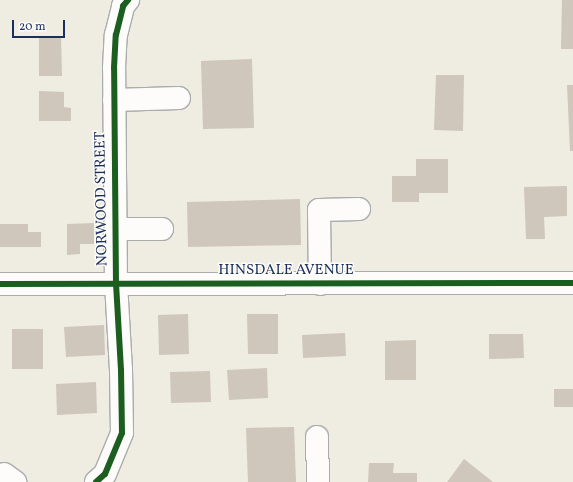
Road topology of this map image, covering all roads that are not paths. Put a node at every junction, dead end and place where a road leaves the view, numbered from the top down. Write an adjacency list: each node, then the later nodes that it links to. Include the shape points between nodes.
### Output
1 (122, 2): 3 (street, NORWOOD STREET, via 116,35)
2 (179, 98): 3 (street)
3 (114, 100): 5 (street, NORWOOD STREET)
4 (358, 209): 10 (street, via 319,210)
5 (116, 229): 6 (street); 9 (street, NORWOOD STREET)
6 (162, 229)
7 (573, 283): 10 (street, HINSDALE AVENUE)
8 (0, 284): 9 (street, HINSDALE AVENUE)
9 (116, 284): 10 (street, HINSDALE AVENUE); 12 (street, NORWOOD STREET, via 122,434 105,474)
10 (320, 284)
11 (317, 437): 13 (street)
12 (96, 482)
13 (318, 482)

